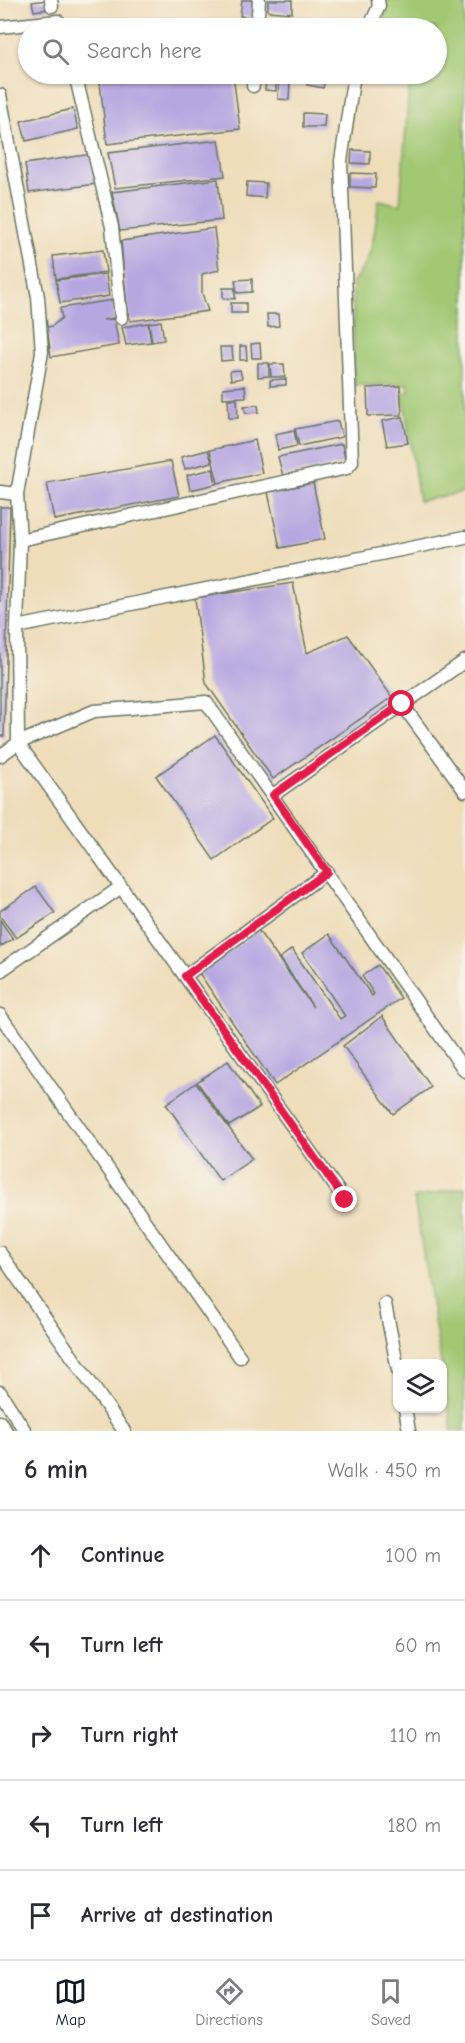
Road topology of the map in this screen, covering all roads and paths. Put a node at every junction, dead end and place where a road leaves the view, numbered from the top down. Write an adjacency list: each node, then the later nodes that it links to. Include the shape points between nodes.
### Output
1 (259, 0): 3 (street)
2 (378, 0): 4 (street)
3 (258, 18)
4 (374, 18)
5 (18, 25): 6 (street)
6 (0, 27)
7 (77, 84): 10 (street, via 112,227)
8 (353, 84): 14 (street, via 341,161 352,462 347,468)
9 (0, 95): 12 (street, via 38,297 42,352)
10 (121, 318)
11 (0, 492): 12 (street)
12 (16, 494): 14 (street)
13 (465, 537): 15 (street)
14 (20, 540): 15 (street)
15 (17, 627): 18 (street)
16 (465, 661): 17 (street)
17 (402, 704): 20 (street); 21 (street)
18 (18, 743): 19 (street); 21 (street, via 94,711 206,702); 23 (street)
19 (0, 756)
20 (465, 791)
21 (273, 795): 22 (street)
22 (327, 872): 25 (street); 27 (street)
23 (121, 887): 24 (street); 25 (street)
24 (0, 971)
25 (185, 976): 28 (street)
26 (0, 1015): 31 (street)
27 (465, 1071)
28 (345, 1200)
29 (0, 1253): 38 (street)
30 (385, 1304): 32 (street)
31 (240, 1357)
32 (396, 1359)
33 (0, 1392): 37 (street)
34 (406, 1413): 39 (street)
35 (0, 1422): 36 (street)
36 (6, 1431)
37 (25, 1431)
38 (124, 1431)
39 (409, 1431)

